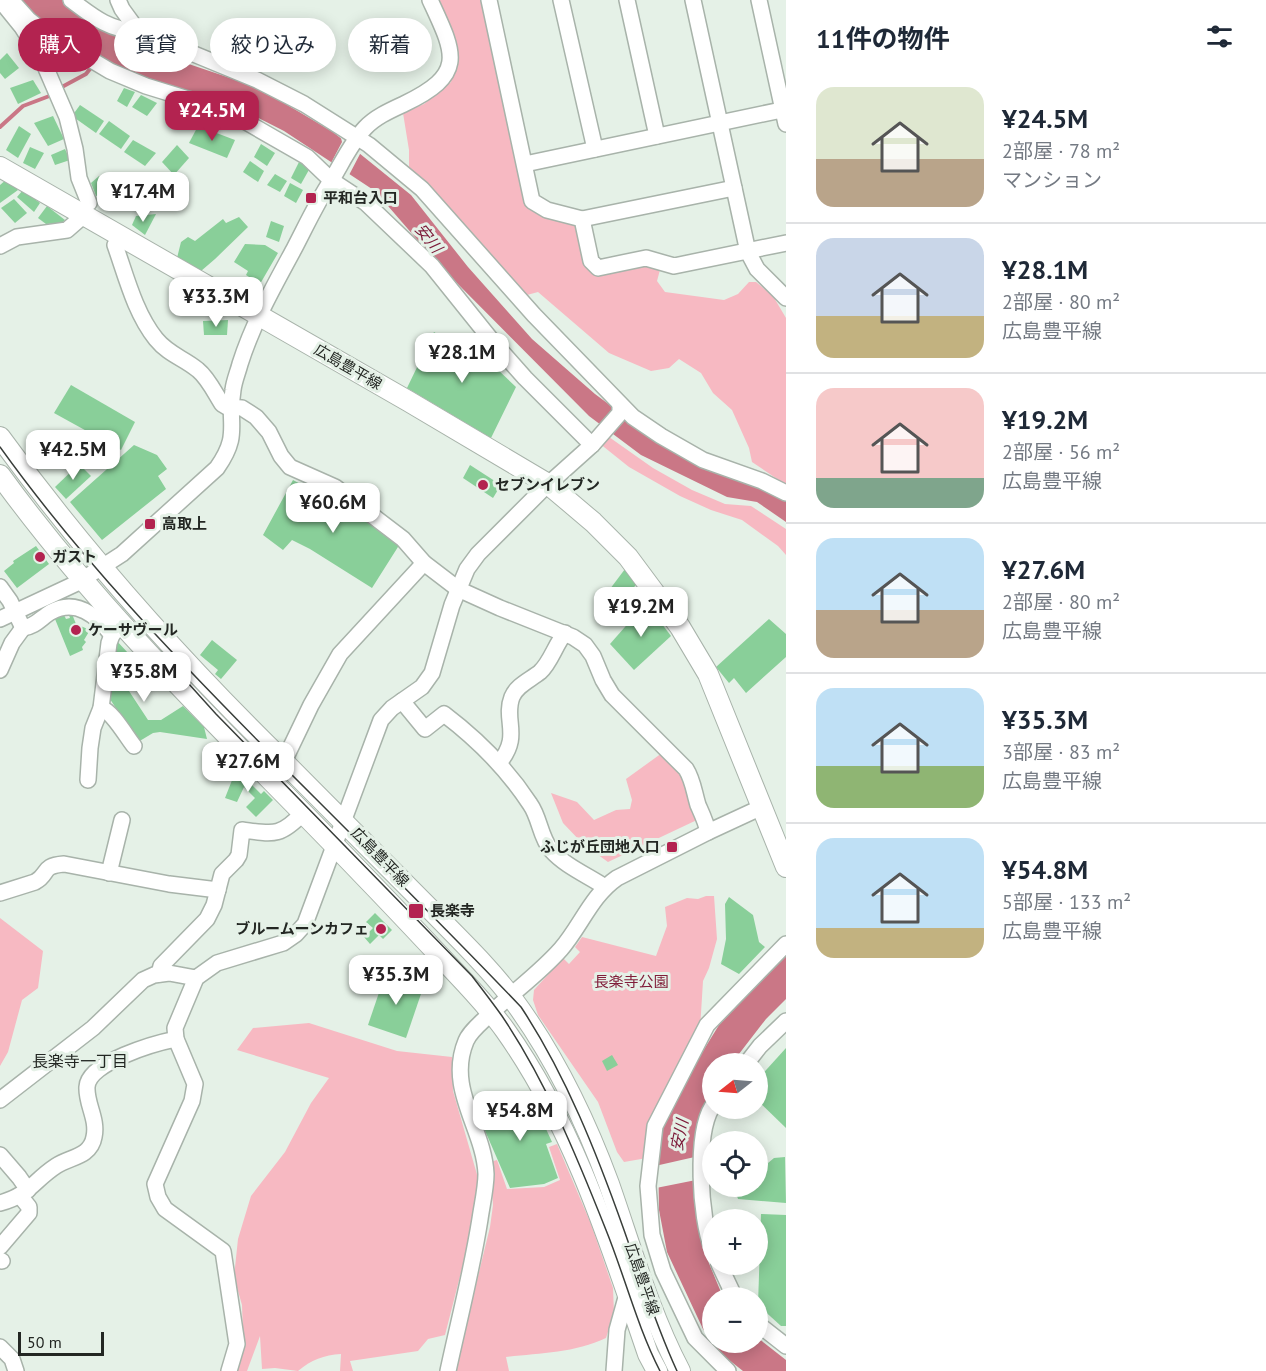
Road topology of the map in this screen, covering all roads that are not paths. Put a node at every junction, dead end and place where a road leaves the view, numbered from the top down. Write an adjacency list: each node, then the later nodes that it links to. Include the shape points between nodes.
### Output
1 (0, 0): 23 (street, via 42,59 67,117 75,149)
2 (11, 0): 21 (street, via 43,31 110,71 227,111 307,158)
3 (71, 0): 12 (street)
4 (118, 0): 11 (street)
5 (430, 0): 17 (street, via 452,53 449,69 417,98 366,127)
6 (489, 0): 19 (street)
7 (561, 0): 18 (street)
8 (627, 0): 16 (street)
9 (693, 0): 15 (street)
10 (759, 0): 14 (street)
11 (129, 18)
12 (114, 27)
13 (198, 56): 17 (street, via 304,104)
14 (785, 114): 15 (street)
15 (720, 122): 16 (street); 22 (street)
16 (657, 136): 18 (street)
17 (356, 140): 21 (street); 32 (street, via 387,159 422,189)
18 (595, 149): 19 (street)
19 (525, 164): 24 (street, via 532,201 547,210)
20 (0, 167): 23 (main road, 広島豊平線)
21 (332, 179): 30 (street); 34 (street, via 366,203 432,266 525,378)
22 (734, 188): 24 (street); 28 (street)
23 (81, 209): 27 (street, via 67,230 17,237); 30 (main road, 広島豊平線)
24 (582, 219): 28 (street, via 591,261 598,268 646,258 674,266)
25 (786, 243): 28 (street)
26 (115, 245): 31 (street, via 141,314 156,339 200,371 222,404)
27 (0, 246)
28 (748, 252): 29 (street, via 757,269)
29 (786, 298)
30 (258, 315): 31 (street, via 233,390); 36 (main road, 広島豊平線)
31 (232, 408): 38 (street, via 242,408 256,417 290,467 335,487 403,539); 39 (street, via 228,453 217,468)
32 (620, 409): 34 (street); 37 (street, via 703,460)
33 (0, 437): 39 (main road, 広島豊平線)
34 (593, 443): 36 (street)
35 (0, 475): 40 (main road, 広島豊平線)
36 (548, 484): 42 (street, via 478,554); 55 (main road, 広島豊平線, via 628,557 680,627 708,674)
37 (786, 493)
38 (424, 563): 42 (street); 52 (street, via 340,654)
39 (103, 568): 40 (street); 52 (main road, 広島豊平線, via 190,666)
40 (82, 580): 43 (street); 46 (main road, 広島豊平線)
41 (0, 586): 43 (street)
42 (458, 589): 47 (street); 49 (street, via 432,673 422,687)
43 (14, 612): 44 (street); 45 (street)
44 (0, 620)
45 (23, 628): 46 (street, via 68,606 87,611); 48 (street)
46 (117, 629): 50 (street); 56 (main road, 広島豊平線, via 177,684)
47 (564, 633): 53 (street, via 547,664 513,694 511,741); 59 (street, via 585,645 612,695 686,769)
48 (0, 670)
49 (402, 701): 53 (street, via 425,729 444,714); 58 (street, via 381,720)
50 (101, 708): 51 (street, via 112,715); 54 (street, via 93,728)
51 (134, 746)
52 (282, 760): 58 (main road, 広島豊平線)
53 (499, 763): 63 (street, via 538,817 551,849)
54 (88, 780)
55 (762, 807): 59 (street); 61 (main road, 広島豊平線)
56 (303, 813): 60 (main road, 広島豊平線); 64 (street, via 288,829 274,834 242,830 239,855 222,874)
57 (122, 820): 62 (street)
58 (344, 820): 60 (street); 69 (main road, 広島豊平線)
59 (708, 832): 63 (street)
60 (335, 845): 68 (street, via 305,924 296,934 283,943 217,963); 70 (main road, 広島豊平線)
61 (786, 867)
62 (109, 873): 64 (street); 65 (street, via 51,865 39,880)
63 (605, 887): 69 (street, via 560,951)
64 (218, 890): 67 (street, via 207,919 161,966)
65 (0, 893)
66 (786, 944): 91 (street, via 707,1025 655,1126 648,1186 652,1235 663,1270 696,1338)
67 (159, 974): 68 (street); 74 (street, via 143,980 93,1028)
68 (196, 978): 72 (street, via 179,1015)
69 (510, 995): 70 (street); 90 (main road, 広島豊平線, via 573,1098 607,1180 664,1341)
70 (492, 1012): 81 (main road, 広島豊平線, via 558,1118); 87 (street, via 466,1040 462,1058 460,1080 486,1174 474,1258)
71 (786, 1021): 73 (street)
72 (176, 1040): 77 (street, via 131,1052 90,1078 87,1093 95,1121 91,1146 53,1168); 86 (street, via 195,1084 192,1101 155,1184 165,1209 223,1251 237,1344)
73 (755, 1053)
74 (0, 1100)
75 (708, 1119): 79 (street, via 701,1157)
76 (0, 1155): 77 (street, via 19,1177)
77 (24, 1193): 78 (street); 80 (street, via 29,1213)
78 (0, 1203)
79 (705, 1209)
80 (1, 1256)
81 (627, 1294): 88 (street, via 616,1330); 89 (main road, 広島豊平線)
82 (768, 1332): 83 (street)
83 (786, 1346)
84 (0, 1347): 85 (street, via 12,1359)
85 (16, 1371)
86 (229, 1371)
87 (448, 1371)
88 (614, 1371)
89 (657, 1371)
90 (680, 1371)
91 (728, 1371)

